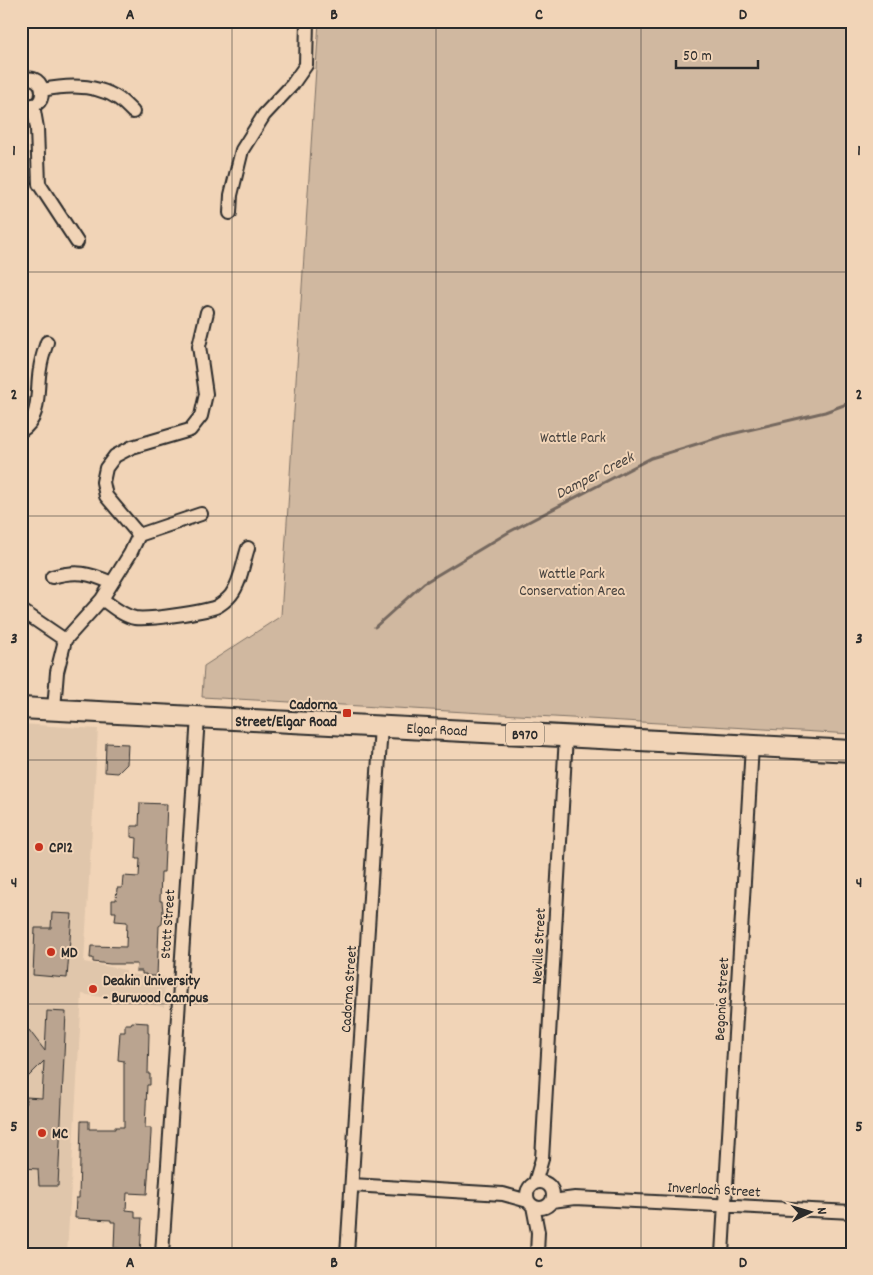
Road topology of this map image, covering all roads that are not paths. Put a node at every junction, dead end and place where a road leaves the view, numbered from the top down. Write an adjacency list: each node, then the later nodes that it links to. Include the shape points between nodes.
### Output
1 (308, 21): 6 (street, via 306,65 264,115 242,150)
2 (21, 81): 3 (street, via 35,80)
3 (43, 90): 4 (street, via 42,98); 5 (street, via 70,86 97,89 118,98)
4 (27, 104): 7 (street, via 37,128 39,184)
5 (133, 112)
6 (230, 213)
7 (77, 242)
8 (207, 312): 12 (street, via 199,346 206,394 201,416 190,430 132,447 115,456 106,468 103,482 106,496)
9 (47, 342): 10 (street, via 35,414 29,426)
10 (21, 431)
11 (201, 514): 12 (street)
12 (139, 535): 15 (street)
13 (248, 548): 16 (street, via 240,577 230,595 216,606 134,618)
14 (52, 577): 15 (street, via 68,573 91,574)
15 (112, 583): 16 (street)
16 (102, 599): 18 (street)
17 (21, 610): 18 (street)
18 (65, 640): 20 (street, via 57,672)
19 (21, 708): 20 (main road, Elgar Road / B970)
20 (54, 709): 21 (main road, Elgar Road / B970)
21 (198, 716): 22 (main road, Elgar Road / B970); 33 (street, Stott Street)
22 (381, 726): 23 (main road, Elgar Road / B970); 27 (street, Cadorna Street)
23 (566, 736): 24 (main road, Elgar Road / B970); 26 (street, Neville Street)
24 (752, 746): 25 (main road, Elgar Road / B970); 30 (street, Begonia Street)
25 (852, 751)
26 (542, 1159): 28 (street, Neville Street); 29 (street, Neville Street)
27 (352, 1185): 28 (street); 34 (street, Cadorna Street)
28 (531, 1195): 29 (street, via 540,1208); 29 (street, via 542,1182); 32 (street, Neville Street)
29 (550, 1195): 30 (street, Inverloch Street); 32 (street, Neville Street)
30 (725, 1206): 31 (street, Inverloch Street); 36 (street, Begonia Street)
31 (852, 1212)
32 (538, 1232): 35 (street, Neville Street)
33 (162, 1254)
34 (347, 1254)
35 (537, 1254)
36 (722, 1254)

